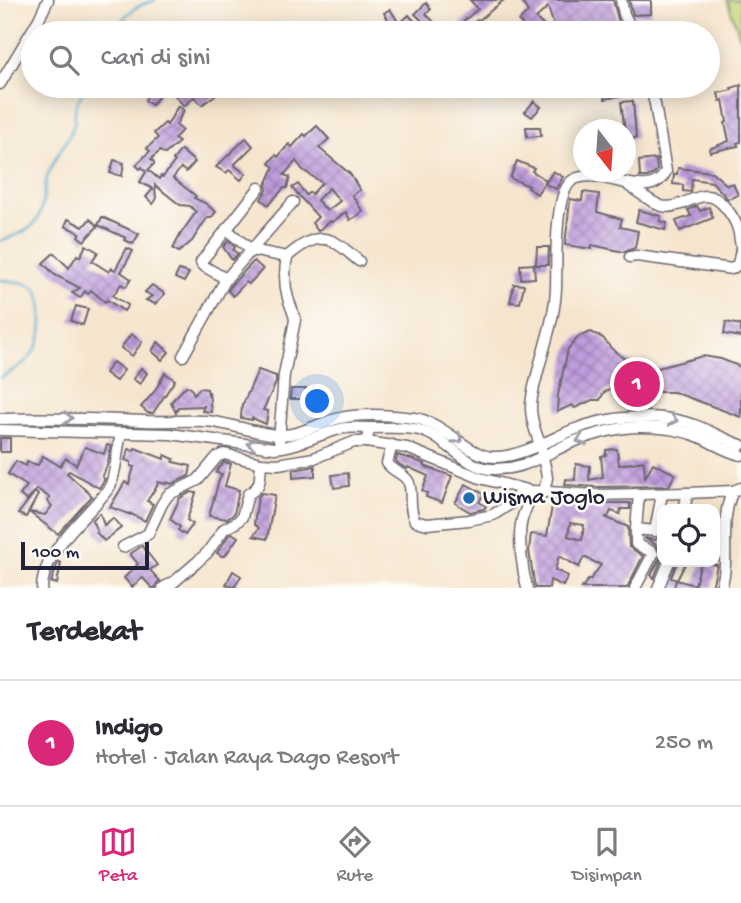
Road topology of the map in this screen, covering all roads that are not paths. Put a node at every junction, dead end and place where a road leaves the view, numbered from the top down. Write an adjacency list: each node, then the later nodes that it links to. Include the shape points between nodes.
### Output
1 (48, 0): 3 (street)
2 (621, 0): 4 (street)
3 (37, 21)
4 (628, 21)
5 (21, 48): 6 (street)
6 (0, 84)
7 (653, 98): 8 (street, via 666,171 654,186)
8 (626, 184): 12 (street, via 660,206 701,197 718,199 738,225); 27 (street, via 579,178 564,190 558,217 554,311 531,400 531,419)
9 (259, 188): 11 (street)
10 (293, 202): 13 (street)
11 (226, 229): 13 (street); 17 (street, via 201,263)
12 (741, 249): 15 (street, via 732,269)
13 (251, 250): 14 (street); 17 (street)
14 (287, 257): 16 (street, via 304,243 323,239); 25 (street, via 285,286 295,320)
15 (631, 257)
16 (359, 261)
17 (226, 279): 18 (street)
18 (183, 356)
19 (0, 419): 25 (street, one-way to 25, via 206,421)
20 (397, 422): 21 (street); 22 (street); 25 (street, via 370,416 339,418)
21 (417, 424): 27 (street, one-way to 27, via 446,431 487,457 506,456); 32 (street, via 483,468 510,468)
22 (370, 428): 26 (street); 30 (street, via 343,428)
23 (0, 430): 24 (street)
24 (121, 434): 30 (street, one-way to 24, via 170,434); 43 (street, via 112,483 64,539)
25 (279, 435): 30 (street)
26 (366, 442): 28 (street); 33 (street, via 310,459)
27 (540, 444): 29 (street, one-way to 29, via 591,424 649,416 685,422); 32 (street)
28 (391, 445): 35 (street, via 480,478); 35 (street, via 387,463 410,484 410,512 415,521 427,524 493,514)
29 (741, 445)
30 (280, 448)
31 (741, 455): 32 (street, one-way to 32, via 701,437 639,427 603,433)
32 (543, 458): 35 (street, via 547,478)
33 (261, 463): 41 (street, via 224,454 217,457 198,480 167,495 148,534); 44 (street, via 259,485 248,494 242,517 223,529 196,564)
34 (737, 490): 36 (street); 48 (street, via 726,509)
35 (534, 491): 37 (street); 45 (street, via 520,532)
36 (688, 493): 38 (street); 39 (street)
37 (639, 494): 38 (street); 40 (street)
38 (662, 494): 40 (street, via 655,531)
39 (685, 504)
40 (636, 529): 46 (street, via 636,544 653,554)
41 (123, 547)
42 (667, 567): 47 (street)
43 (42, 588)
44 (163, 588)
45 (527, 588)
46 (635, 588)
47 (658, 588)
48 (721, 588)

